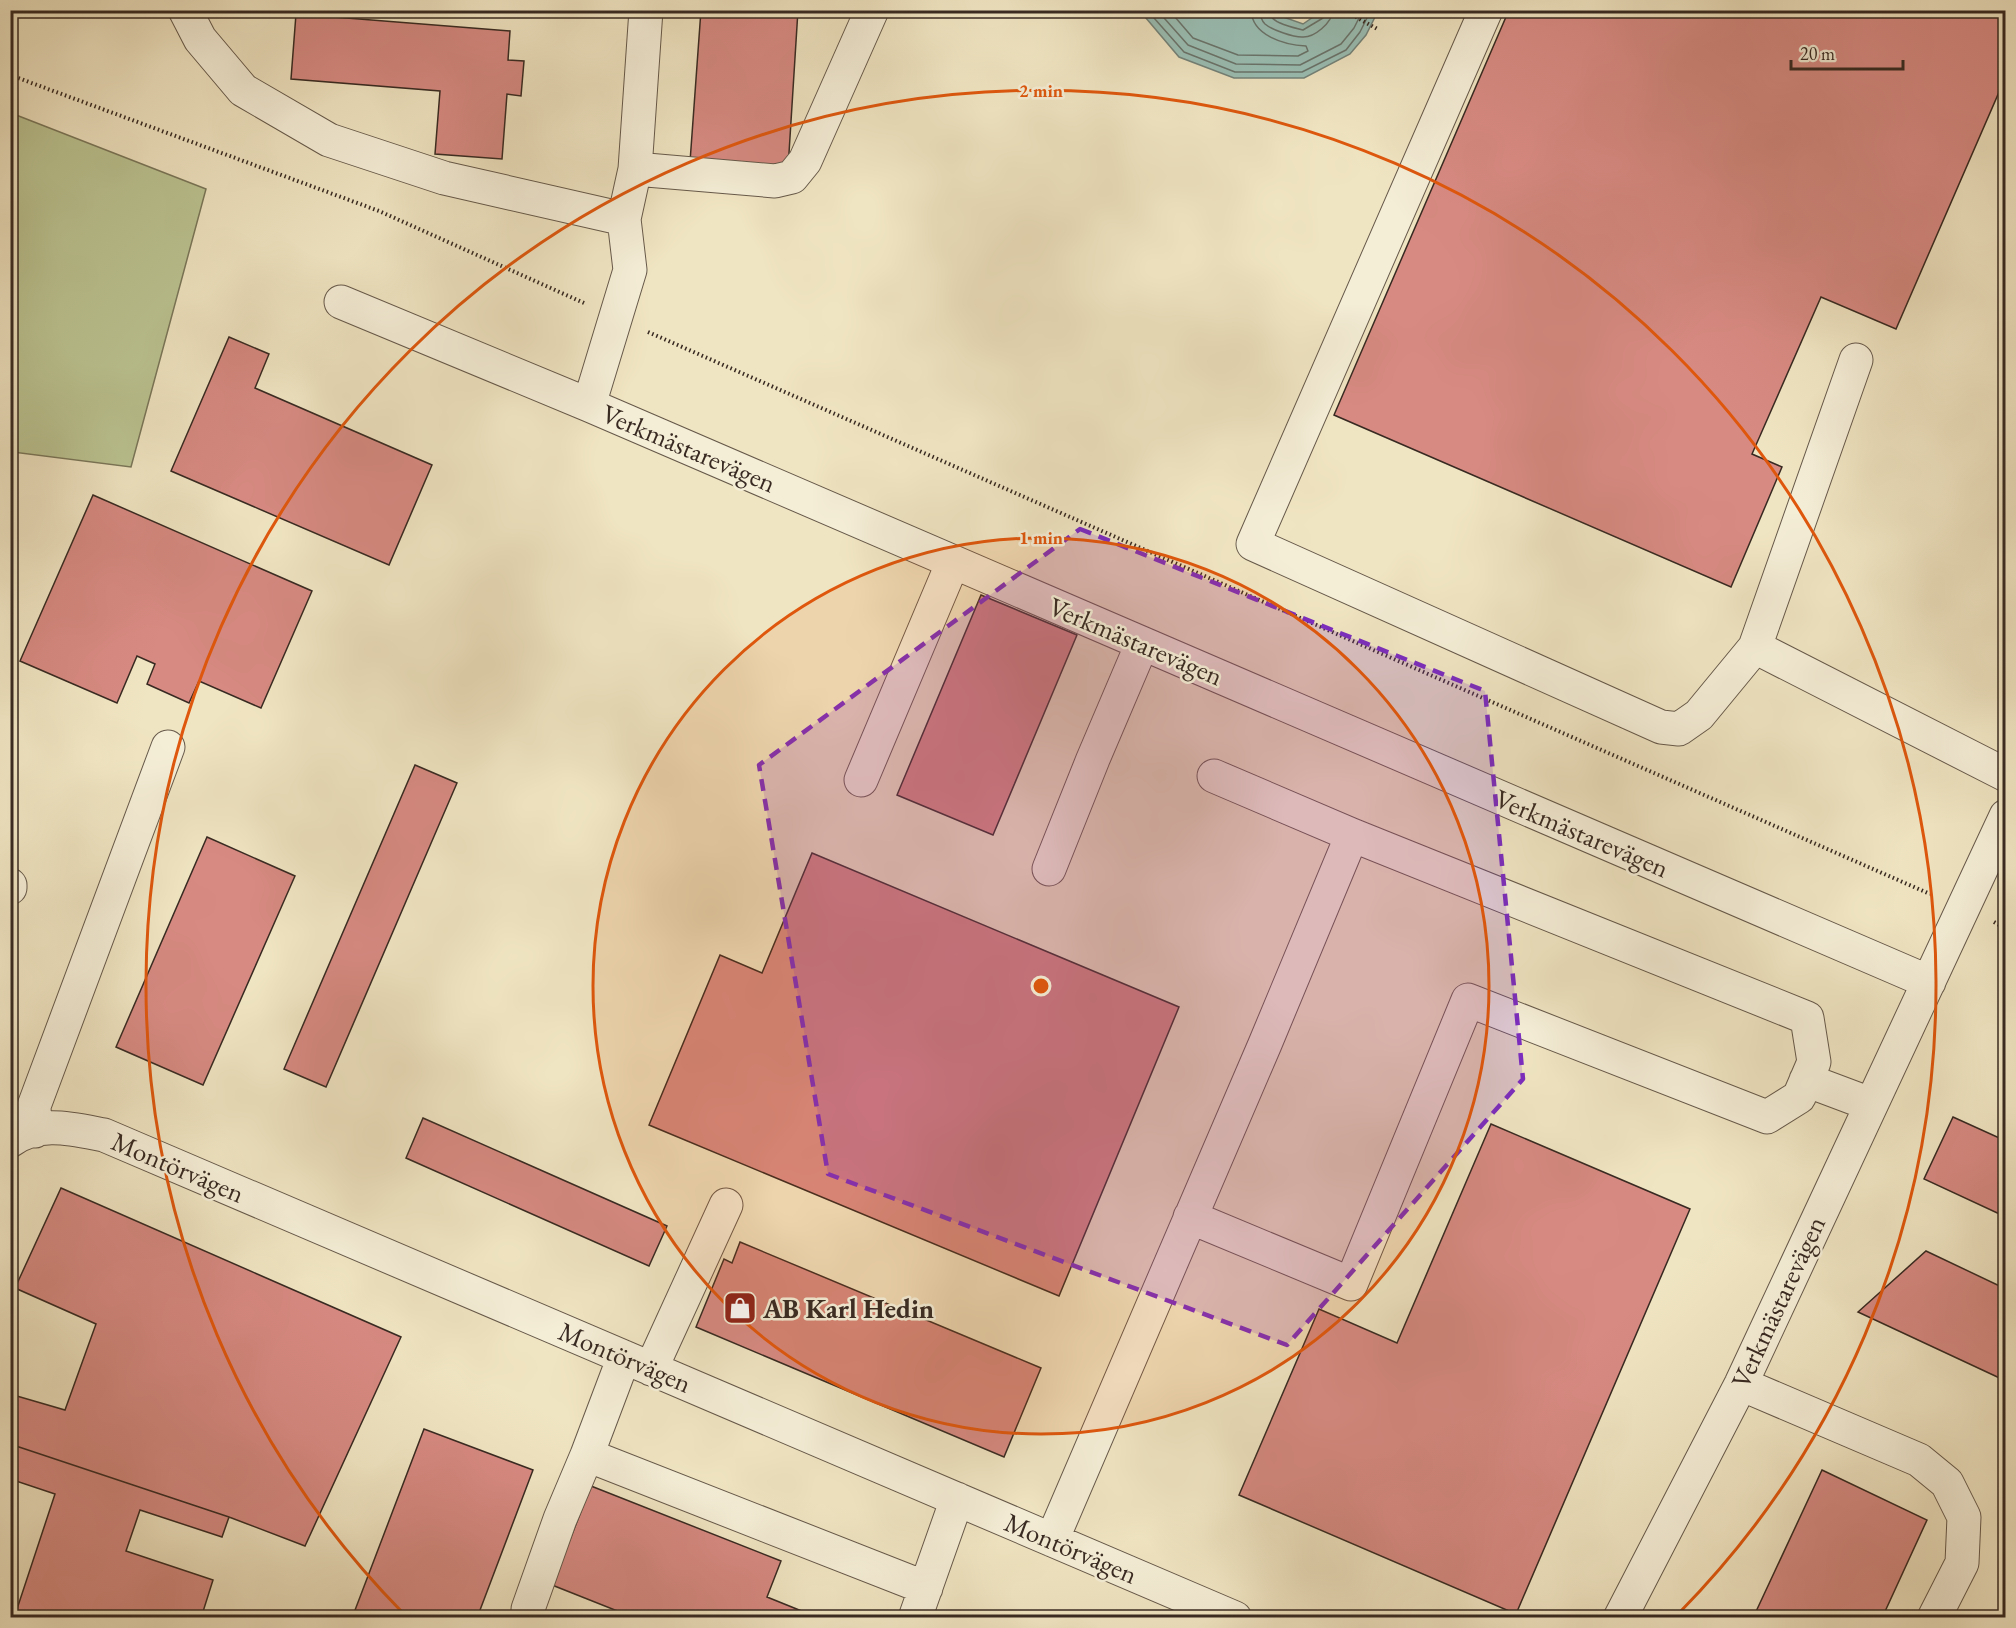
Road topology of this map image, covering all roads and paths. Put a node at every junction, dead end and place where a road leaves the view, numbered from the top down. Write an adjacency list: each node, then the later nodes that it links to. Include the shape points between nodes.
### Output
1 (185, 10): 9 (street, via 200,39 243,90 329,140 444,178)
2 (646, 10): 8 (street)
3 (872, 10): 8 (street, via 805,161 792,177 775,181)
4 (1344, 10): 6 (path)
5 (1486, 10): 16 (street, via 1253,544 1661,727 1679,729 1700,715)
6 (1379, 30)
7 (10, 75): 11 (path, via 379,211)
8 (635, 169): 9 (street)
9 (624, 219): 11 (street, via 630,270)
10 (342, 302): 13 (street, Verkmästarevägen)
11 (616, 318): 13 (street); 24 (path)
12 (1856, 360): 16 (street)
13 (589, 405): 14 (street, Verkmästarevägen)
14 (953, 562): 15 (street, Verkmästarevägen); 20 (street)
15 (1142, 644): 23 (street); 25 (street, Verkmästarevägen)
16 (1755, 647): 18 (street)
17 (168, 747): 28 (street)
18 (2006, 775)
19 (1214, 776): 22 (street)
20 (861, 780)
21 (2006, 816): 24 (street, Verkmästarevägen)
22 (1352, 835): 26 (street, via 1807,1018 1814,1062); 30 (street)
23 (1049, 869)
24 (1963, 909): 25 (street, Verkmästarevägen)
25 (1929, 982): 27 (street, Verkmästarevägen)
26 (1806, 1080): 27 (street); 30 (street, via 1799,1097 1767,1117 1468,1000 1351,1284)
27 (1870, 1104): 32 (street, Verkmästarevägen)
28 (22, 1136): 31 (street, Montörvägen, via 60,1126 104,1135)
29 (726, 1205): 31 (street)
30 (1190, 1217): 35 (street)
31 (638, 1363): 33 (street); 34 (street, Montörvägen)
32 (1741, 1384): 39 (street, Verkmästarevägen); 40 (street, via 1919,1460 1947,1483 1964,1517 1962,1563)
33 (586, 1455): 36 (street); 37 (street)
34 (957, 1499): 35 (street, Montörvägen); 37 (street)
35 (1052, 1540): 38 (street, Montörvägen)
36 (528, 1609)
37 (919, 1610)
38 (1235, 1617)
39 (1620, 1617)
40 (1934, 1617)

